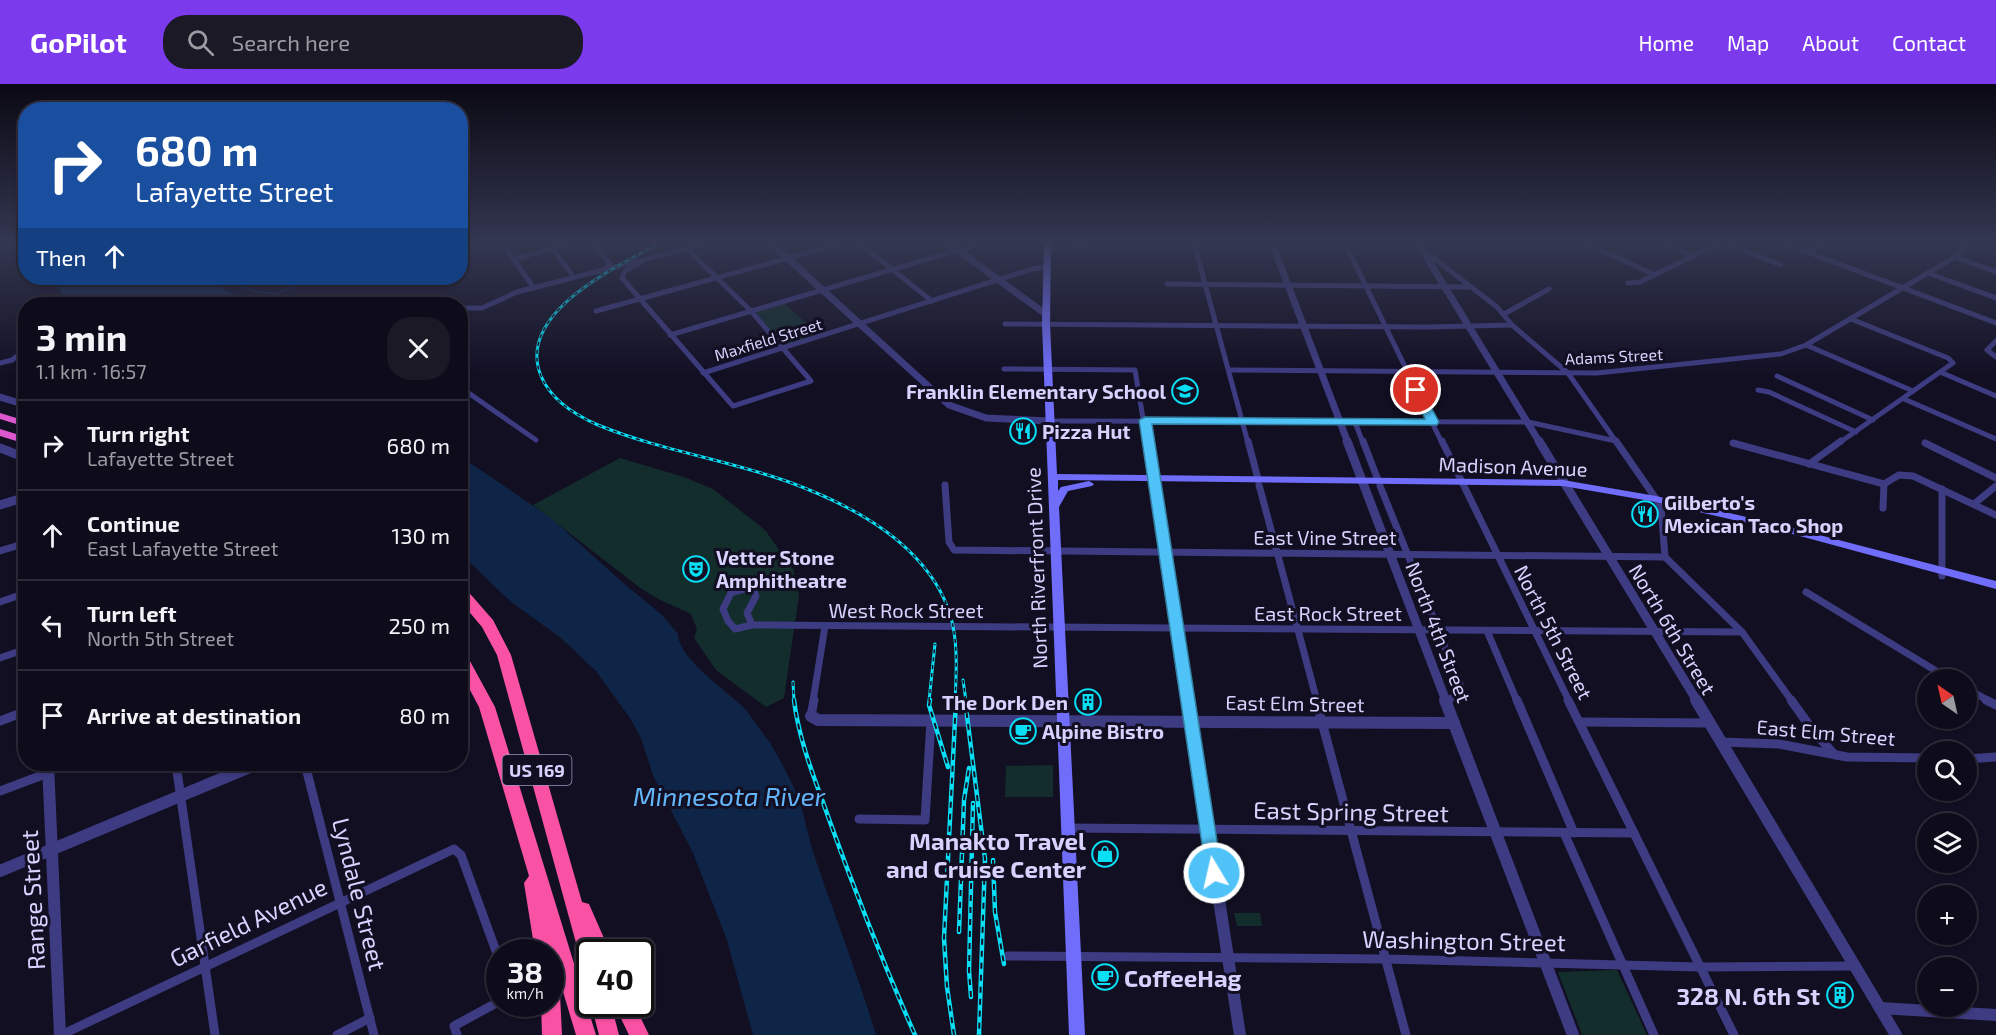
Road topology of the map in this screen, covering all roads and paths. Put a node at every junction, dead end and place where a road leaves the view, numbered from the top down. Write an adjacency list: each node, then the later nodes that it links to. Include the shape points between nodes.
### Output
1 (631, 287): 21 (street)
2 (685, 287): 21 (street)
3 (727, 287): 25 (street)
4 (819, 287): 19 (street)
5 (831, 287): 19 (street)
6 (915, 287): 22 (street)
7 (975, 287): 22 (street, Maxfield Street)
8 (1008, 287): 28 (street)
9 (1047, 287): 28 (main road, North Riverfront Drive)
10 (1206, 287): 32 (street)
11 (1288, 287): 34 (street, North 4th Street)
12 (1365, 287): 35 (street, North 5th Street)
13 (1446, 287): 36 (street, North 6th Street)
14 (1470, 287): 26 (street)
15 (1967, 287): 20 (street)
16 (534, 288): 23 (street, via 482,308)
17 (1902, 288): 27 (street, Adams Street); 29 (street)
18 (1548, 289): 26 (street)
19 (822, 290): 25 (street); 30 (street)
20 (1996, 298)
21 (640, 300): 24 (street); 37 (street)
22 (932, 301): 30 (street, Maxfield Street)
23 (468, 308)
24 (596, 311)
25 (751, 311): 37 (street); 40 (street)
26 (1504, 314): 33 (street)
27 (1851, 319): 39 (street, Adams Street); 50 (street, via 1953,361)
28 (1047, 320): 31 (street); 32 (street); 45 (main road, North Riverfront Drive)
29 (1996, 323)
30 (860, 324): 40 (street, Maxfield Street); 62 (street, via 949,405 992,420)
31 (1005, 324)
32 (1218, 325): 34 (street); 46 (street)
33 (1512, 325): 36 (street); 52 (street)
34 (1305, 326): 35 (street); 47 (street, North 4th Street)
35 (1383, 326): 36 (street); 48 (street, North 5th Street)
36 (1468, 326): 49 (street, North 6th Street)
37 (670, 335): 51 (street)
38 (1996, 341): 42 (street, via 1987,350)
39 (1806, 345): 52 (street, Adams Street, via 1770,355 1624,372); 55 (street)
40 (784, 349): 51 (street, Maxfield Street); 51 (street, via 811,381 733,406)
41 (18, 355): 43 (street)
42 (1996, 357)
43 (0, 363)
44 (1004, 369): 45 (street)
45 (1048, 369): 62 (main road, North Riverfront Drive); 63 (street, via 1135,370)
46 (1229, 370): 47 (street, Adams Street); 65 (street)
47 (1320, 371): 48 (street, Adams Street); 67 (street, North 4th Street)
48 (1407, 372): 49 (street, Adams Street); 69 (street, North 5th Street)
49 (1496, 372): 52 (street, Adams Street); 70 (street, North 6th Street)
50 (1940, 372): 55 (street); 57 (street)
51 (703, 373)
52 (1568, 373): 76 (street)
53 (1777, 376): 64 (street)
54 (1758, 390): 72 (street)
55 (1913, 391): 59 (street)
56 (468, 393): 75 (street)
57 (1996, 396)
58 (0, 397): 60 (street)
59 (1904, 399): 64 (street); 74 (street)
60 (18, 403)
61 (0, 416): 66 (highway)
62 (1050, 420): 63 (street); 83 (main road, North Riverfront Drive)
63 (1145, 420): 65 (street); 84 (street)
64 (1873, 420): 72 (street)
65 (1242, 421): 67 (street); 85 (street)
66 (18, 422)
67 (1339, 422): 68 (street); 86 (street, North 4th Street)
68 (1355, 422): 69 (street); 87 (street)
69 (1433, 422): 70 (street); 89 (street, North 5th Street)
70 (1528, 422): 76 (street); 92 (street, North 6th Street)
71 (0, 432): 73 (highway)
72 (1856, 432): 81 (street)
73 (18, 438)
74 (1996, 439)
75 (536, 440)
76 (1617, 441): 96 (street)
77 (1733, 443): 81 (street)
78 (1925, 443): 82 (street)
79 (0, 448): 80 (street)
80 (18, 455)
81 (1809, 464): 90 (street)
82 (1996, 478)
83 (1053, 480): 84 (main road, Madison Avenue); 88 (main road, Madison Avenue); 99 (main road, North Riverfront Drive)
84 (1154, 482): 85 (main road, Madison Avenue); 88 (main road, Madison Avenue); 105 (street)
85 (1259, 482): 86 (main road, Madison Avenue); 107 (street)
86 (1363, 483): 87 (main road, Madison Avenue); 108 (street, North 4th Street)
87 (1379, 483): 89 (main road, Madison Avenue); 109 (street)
88 (1089, 484): 99 (main road, via 1064,489)
89 (1461, 484): 92 (main road, Madison Avenue); 106 (street, North 5th Street)
90 (1884, 484): 94 (street, via 1905,474); 100 (street)
91 (945, 485): 104 (street, East Vine Street, via 951,548)
92 (1565, 486): 96 (main road, Madison Avenue); 110 (street, North 6th Street)
93 (1996, 486): 97 (street)
94 (1942, 489): 97 (street); 112 (street)
95 (18, 499): 98 (street)
96 (1658, 503): 111 (street); 112 (main road, Madison Avenue)
97 (1974, 504): 101 (street)
98 (0, 505)
99 (1055, 505): 104 (main road, North Riverfront Drive)
100 (1883, 508)
101 (1996, 515)
102 (18, 545): 103 (street)
103 (0, 551)
104 (1057, 552): 105 (street, East Vine Street); 121 (main road, North Riverfront Drive)
105 (1166, 552): 107 (street, East Vine Street); 122 (street)
106 (1496, 553): 109 (street, East Vine Street); 110 (street, East Vine Street); 127 (street, North 5th Street)
107 (1278, 554): 108 (street, East Vine Street); 123 (street)
108 (1390, 554): 109 (street, East Vine Street); 124 (street, North 4th Street)
109 (1408, 554): 125 (street)
110 (1606, 555): 111 (street, East Vine Street); 128 (street, North 6th Street)
111 (1665, 556): 129 (street)
112 (1942, 574): 113 (main road, Madison Avenue); 114 (main road, Madison Avenue)
113 (1996, 585)
114 (1996, 591)
115 (1806, 592): 132 (street)
116 (18, 596): 118 (street)
117 (468, 600): 170 (highway, US 169, via 488,624 504,656)
118 (0, 602)
119 (752, 625): 119 (street, West Rock Street, via 747,613 756,596 754,592 731,592 723,609 728,621 735,629); 120 (street, West Rock Street)
120 (825, 626): 121 (street, West Rock Street); 140 (street)
121 (1059, 628): 122 (street, East Rock Street); 141 (main road, North Riverfront Drive)
122 (1178, 629): 123 (street, East Rock Street); 143 (street)
123 (1299, 630): 124 (street, East Rock Street); 145 (street)
124 (1419, 630): 125 (street, East Rock Street); 137 (street, North 4th Street)
125 (1438, 631): 126 (street, East Rock Street); 137 (street, via 1462,689)
126 (1486, 631): 127 (street, East Rock Street); 166 (street)
127 (1535, 632): 128 (street, East Rock Street); 146 (street, North 5th Street)
128 (1656, 632): 129 (street, East Rock Street); 148 (street, North 6th Street)
129 (1742, 632): 150 (street)
130 (18, 652): 131 (street)
131 (0, 658)
132 (1932, 669)
133 (468, 670): 135 (highway, US 169)
134 (468, 684): 135 (highway)
135 (480, 692): 168 (highway, US 169)
136 (1977, 694): 138 (street)
137 (1446, 701): 147 (street, North 4th Street)
138 (1996, 705)
139 (18, 714): 144 (street)
140 (811, 716): 142 (street, East Elm Street, via 818,720)
141 (1063, 719): 142 (street, East Elm Street); 143 (street, East Elm Street); 162 (main road, North Riverfront Drive)
142 (931, 720): 161 (street, via 925,820)
143 (1190, 720): 145 (street, East Elm Street); 163 (street)
144 (0, 721)
145 (1323, 722): 147 (street, East Elm Street); 164 (street)
146 (1580, 722): 148 (street); 167 (street, North 5th Street)
147 (1454, 723): 165 (street, North 4th Street)
148 (1709, 723): 149 (street, North 6th Street)
149 (1721, 742): 150 (street, East Elm Street, via 1779,744); 184 (street, North 6th Street)
150 (1835, 755): 151 (street, East Elm Street)
151 (1917, 758)
152 (1996, 758): 153 (street)
153 (1977, 759)
154 (42, 771): 159 (street)
155 (48, 771): 169 (street, Range Street)
156 (177, 771): 160 (street)
157 (240, 771): 160 (street)
158 (307, 771): 172 (street, Lyndale Street)
159 (0, 791)
160 (180, 795): 169 (street); 183 (street)
161 (859, 819)
162 (1068, 828): 163 (street, East Spring Street); 178 (main road, North Riverfront Drive)
163 (1206, 829): 164 (street, East Spring Street); 180 (street)
164 (1353, 831): 165 (street, East Spring Street); 179 (street)
165 (1497, 832): 166 (street, East Spring Street); 181 (street, North 4th Street)
166 (1569, 833): 167 (street, East Spring Street); 182 (street)
167 (1634, 833): 185 (street, North 5th Street)
168 (525, 834): 174 (highway); 199 (highway, US 169)
169 (51, 849): 171 (street); 194 (street, Range Street)
170 (562, 858): 175 (highway, US 169); 176 (highway)
171 (0, 871)
172 (339, 902): 173 (street, Garfield Avenue, via 454,849 461,855); 183 (street, Garfield Avenue); 192 (street, Lyndale Street)
173 (492, 939)
174 (542, 939)
175 (584, 939)
176 (596, 939)
177 (1008, 956): 178 (street, Washington Street)
178 (1073, 957): 180 (street, Washington Street); 202 (main road, North Riverfront Drive)
179 (1386, 959): 180 (street, Washington Street); 181 (street, Washington Street); 204 (street)
180 (1228, 960): 203 (street)
181 (1548, 963): 182 (street, Washington Street); 205 (street, North 4th Street)
182 (1623, 963): 185 (street, Washington Street); 206 (street)
183 (204, 966): 194 (street, Garfield Avenue); 195 (street)
184 (1854, 966): 185 (street, Washington Street); 186 (street, North 6th Street)
185 (1699, 967): 207 (street, North 5th Street)
186 (1880, 1008): 188 (street); 208 (street, North 6th Street)
187 (486, 1010): 193 (street)
188 (1996, 1015)
189 (551, 1017): 198 (highway)
190 (604, 1017): 200 (highway)
191 (630, 1017): 201 (highway)
192 (370, 1018): 196 (street); 197 (street, Lyndale Street)
193 (456, 1030)
194 (60, 1035)
195 (215, 1035)
196 (337, 1035)
197 (374, 1035)
198 (552, 1035)
199 (586, 1035)
200 (609, 1035)
201 (639, 1035)
202 (1077, 1035)
203 (1240, 1035)
204 (1406, 1035)
205 (1573, 1035)
206 (1654, 1035)
207 (1734, 1035)
208 (1896, 1035)

